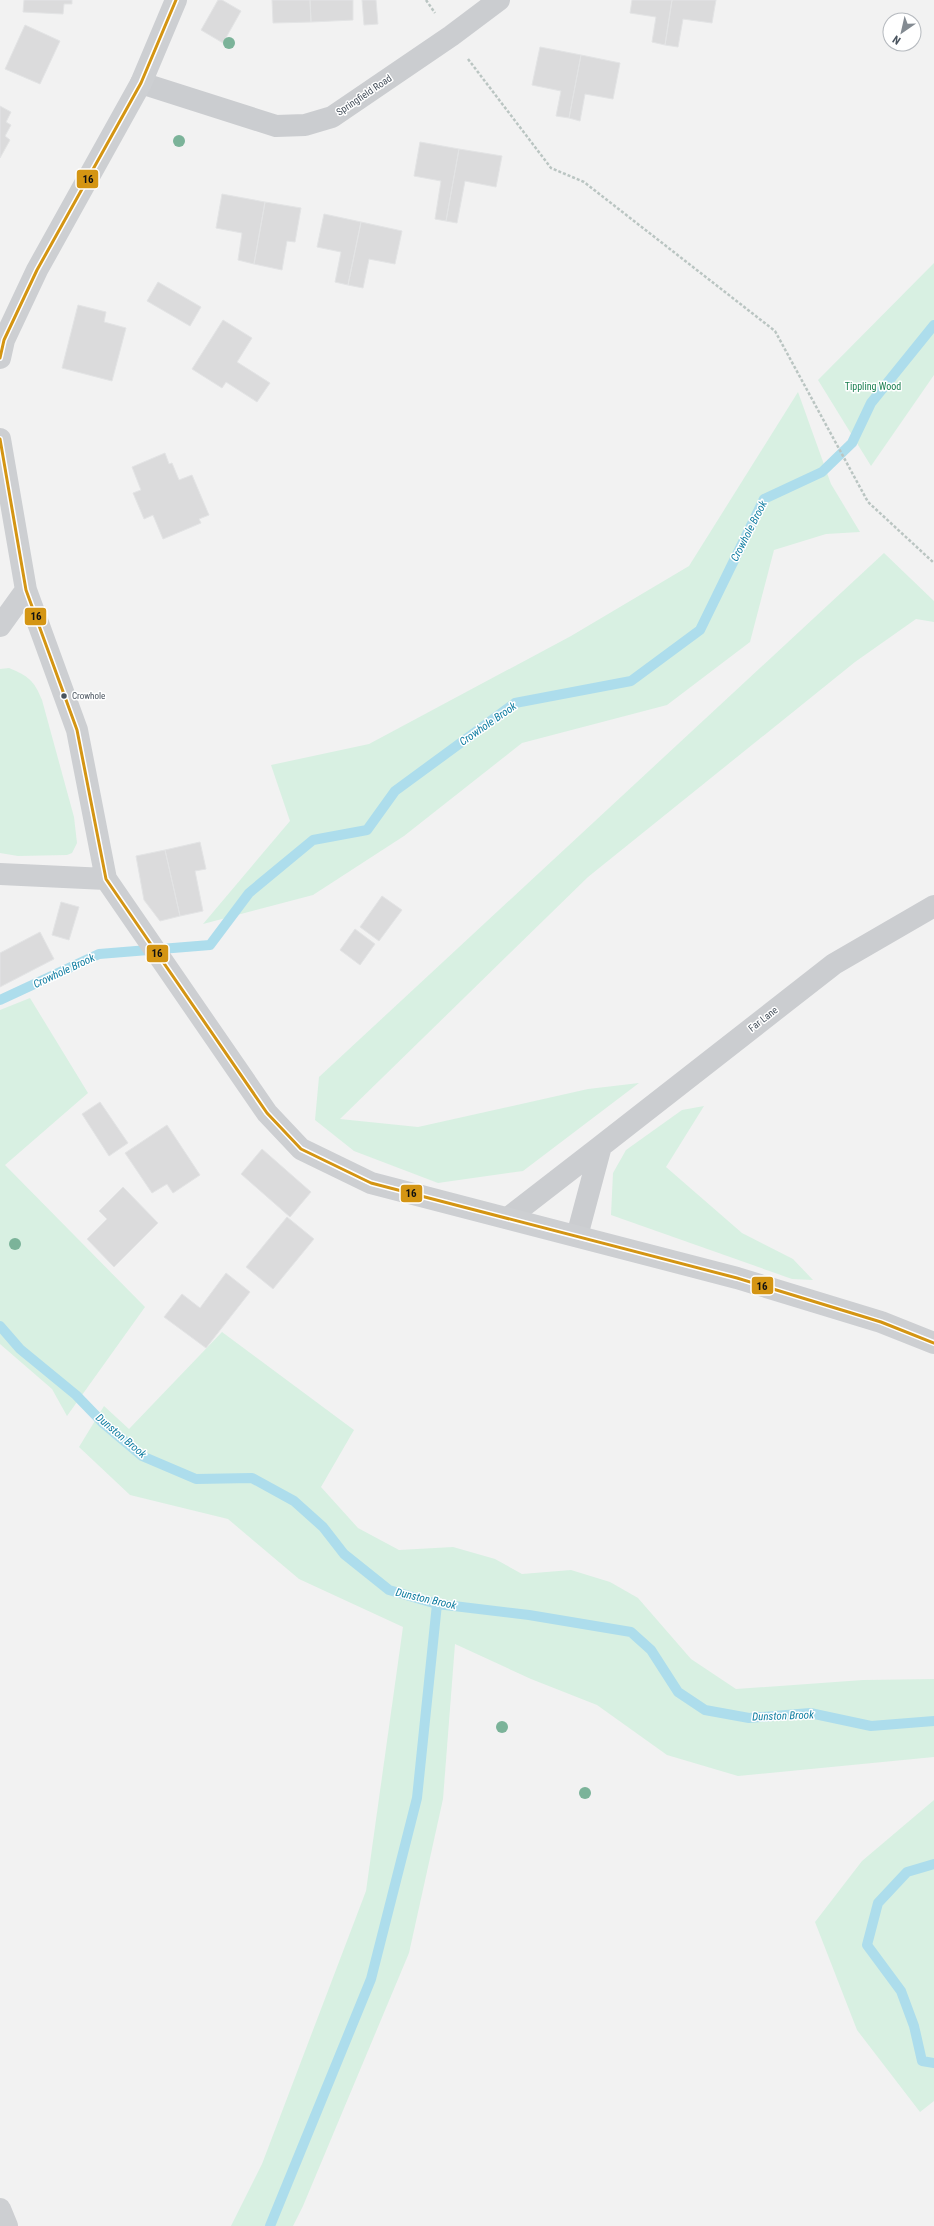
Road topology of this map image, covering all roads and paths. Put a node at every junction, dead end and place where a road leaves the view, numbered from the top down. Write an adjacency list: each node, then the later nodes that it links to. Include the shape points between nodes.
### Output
1 (176, 0): 4 (main road)
2 (499, 0): 3 (street, Springfield Road)
3 (451, 36): 4 (street, Springfield Road, via 332,117 305,124 276,126); 7 (path, via 551,168 584,182 775,331 868,502)
4 (142, 83): 5 (main road, via 37,270 4,340)
5 (0, 358)
6 (0, 439): 8 (main road)
7 (934, 563)
8 (26, 590): 9 (main road); 11 (main road, via 78,730)
9 (0, 626)
10 (0, 874): 11 (main road)
11 (106, 879): 14 (main road, via 267,1114 302,1150 371,1183)
12 (934, 906): 13 (street, Far Lane, via 834,964)
13 (601, 1146): 14 (street, Far Lane); 15 (street)
14 (508, 1218): 15 (main road)
15 (577, 1236): 16 (main road, via 737,1278 881,1322)
16 (934, 1343)
17 (0, 2210): 18 (main road)
18 (7, 2226)

